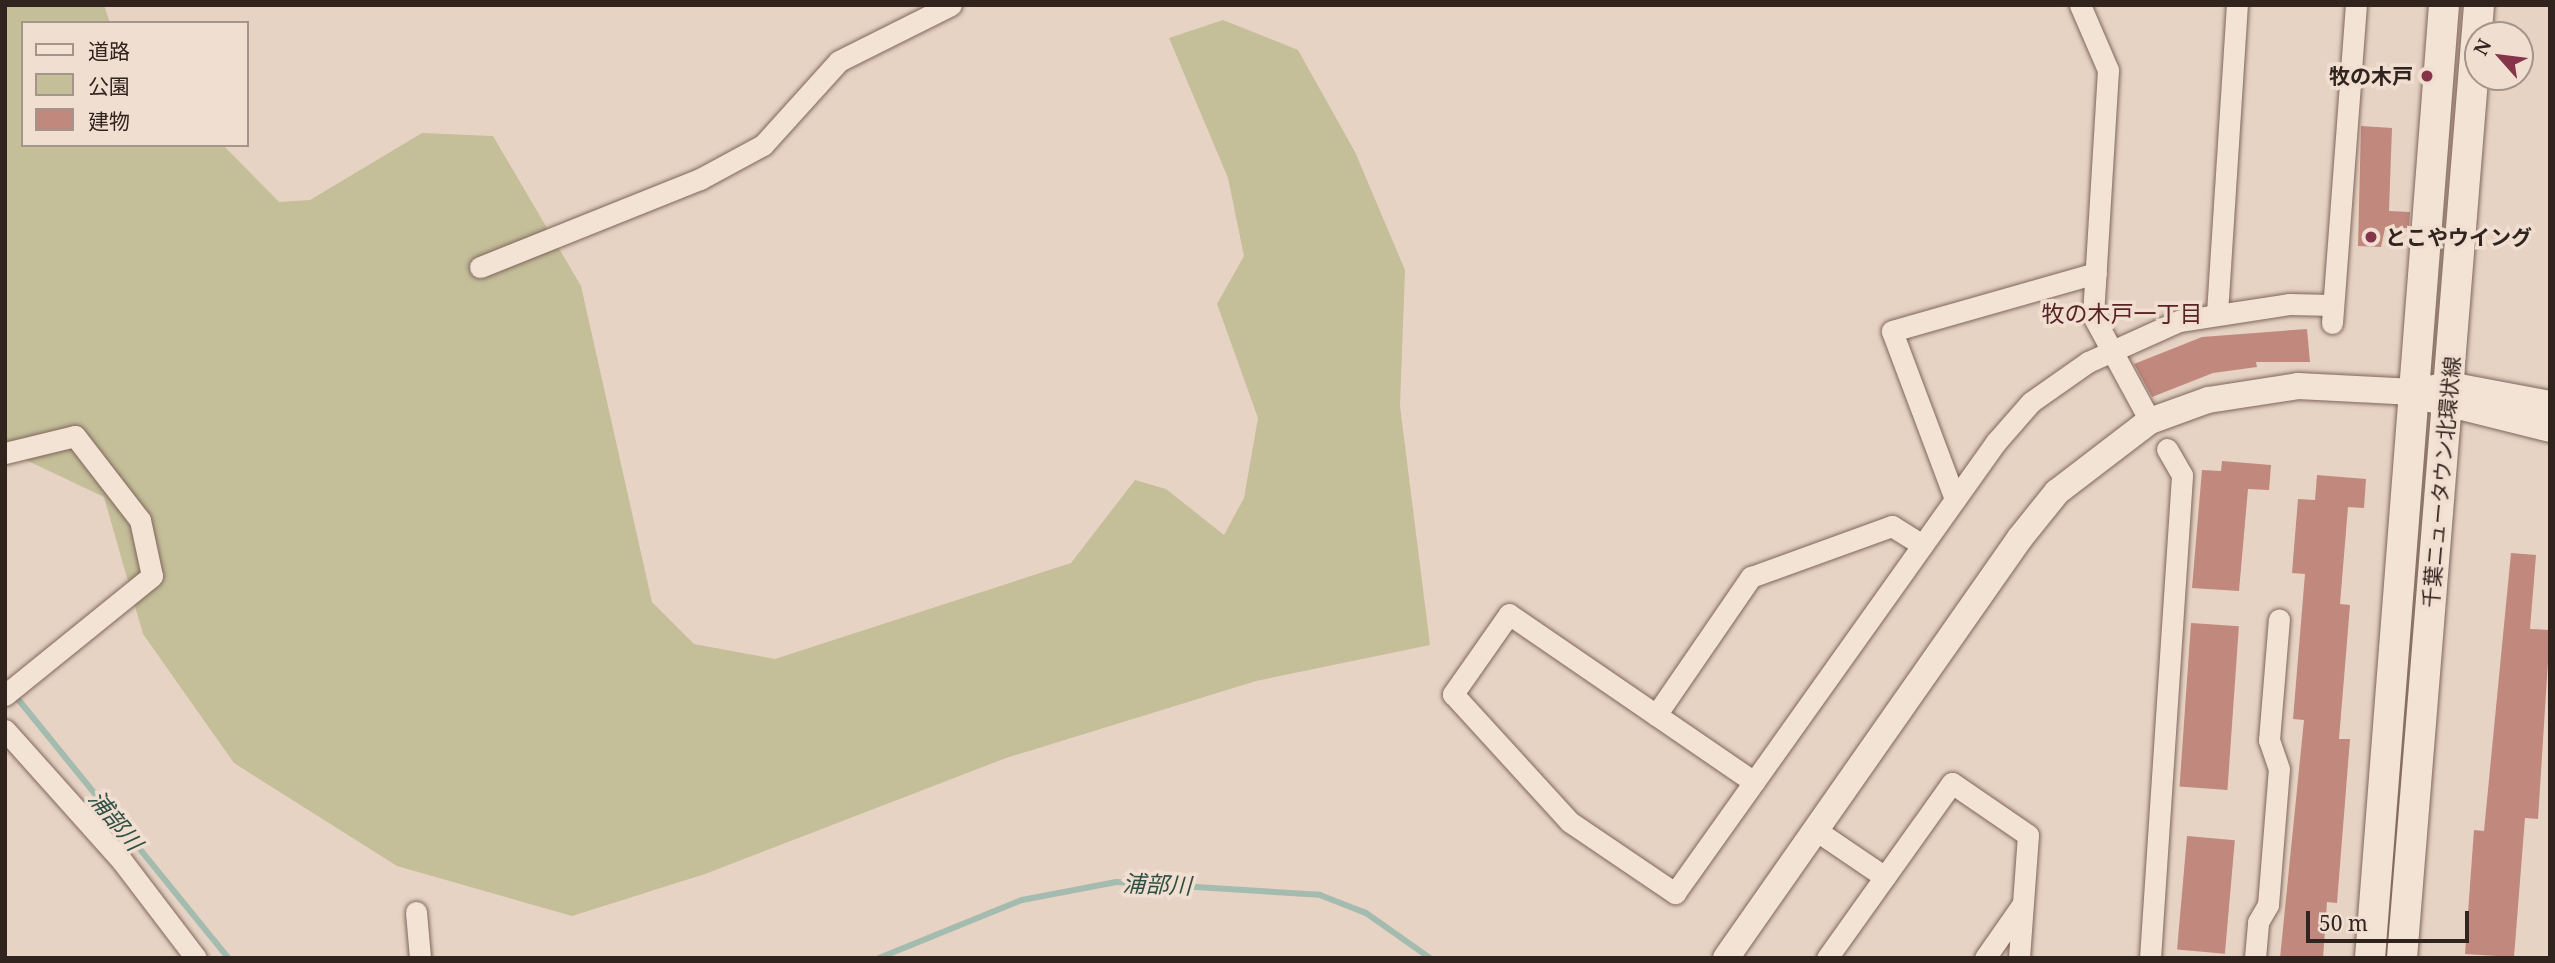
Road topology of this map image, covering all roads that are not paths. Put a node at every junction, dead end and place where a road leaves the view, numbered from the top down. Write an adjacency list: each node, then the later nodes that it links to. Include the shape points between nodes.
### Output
1 (951, 5): 7 (street, via 839,61 763,145 700,180)
2 (2080, 5): 8 (street, via 2108,70)
3 (2237, 5): 9 (street)
4 (2356, 5): 9 (street, via 2332,314)
5 (2444, 5): 11 (main road, 千葉ニュータウン北環状線)
6 (2479, 5): 12 (main road, 千葉ニュータウン北環状線)
7 (480, 267)
8 (2096, 273): 10 (street, via 2093,316); 18 (street, via 1892,331)
9 (2217, 313): 10 (street)
10 (2113, 349): 14 (street); 18 (street, via 2031,402)
11 (2415, 392): 12 (street); 14 (street, via 2265,389 2207,400); 37 (main road, 千葉ニュータウン北環状線)
12 (2449, 397): 13 (street); 15 (street); 38 (main road, 千葉ニュータウン北環状線)
13 (2550, 404)
14 (2150, 421): 25 (street, via 2057,492)
15 (2550, 429)
16 (2167, 449): 35 (street, via 2182,475 2155,808 2162,825)
17 (5, 453): 21 (street, via 75,436 141,520 152,576)
18 (1955, 499): 19 (street)
19 (1923, 545): 22 (street, via 1892,526 1751,577); 24 (street)
20 (2279, 619): 36 (street, via 2269,740 2279,769 2268,905 2258,922)
21 (5, 695)
22 (1657, 715): 24 (street); 24 (street, via 1509,614 1453,694 1570,822 1675,893)
23 (5, 730): 29 (street, via 122,862)
24 (1754, 782)
25 (1817, 831): 26 (street); 31 (street)
26 (1885, 877): 27 (street, via 1952,783 2028,835); 32 (street)
27 (2023, 904): 33 (street); 34 (street)
28 (416, 912): 30 (street)
29 (196, 958)
30 (420, 958)
31 (1726, 958)
32 (1827, 958)
33 (1985, 958)
34 (2019, 958)
35 (2150, 958)
36 (2255, 958)
37 (2370, 958)
38 (2402, 958)

